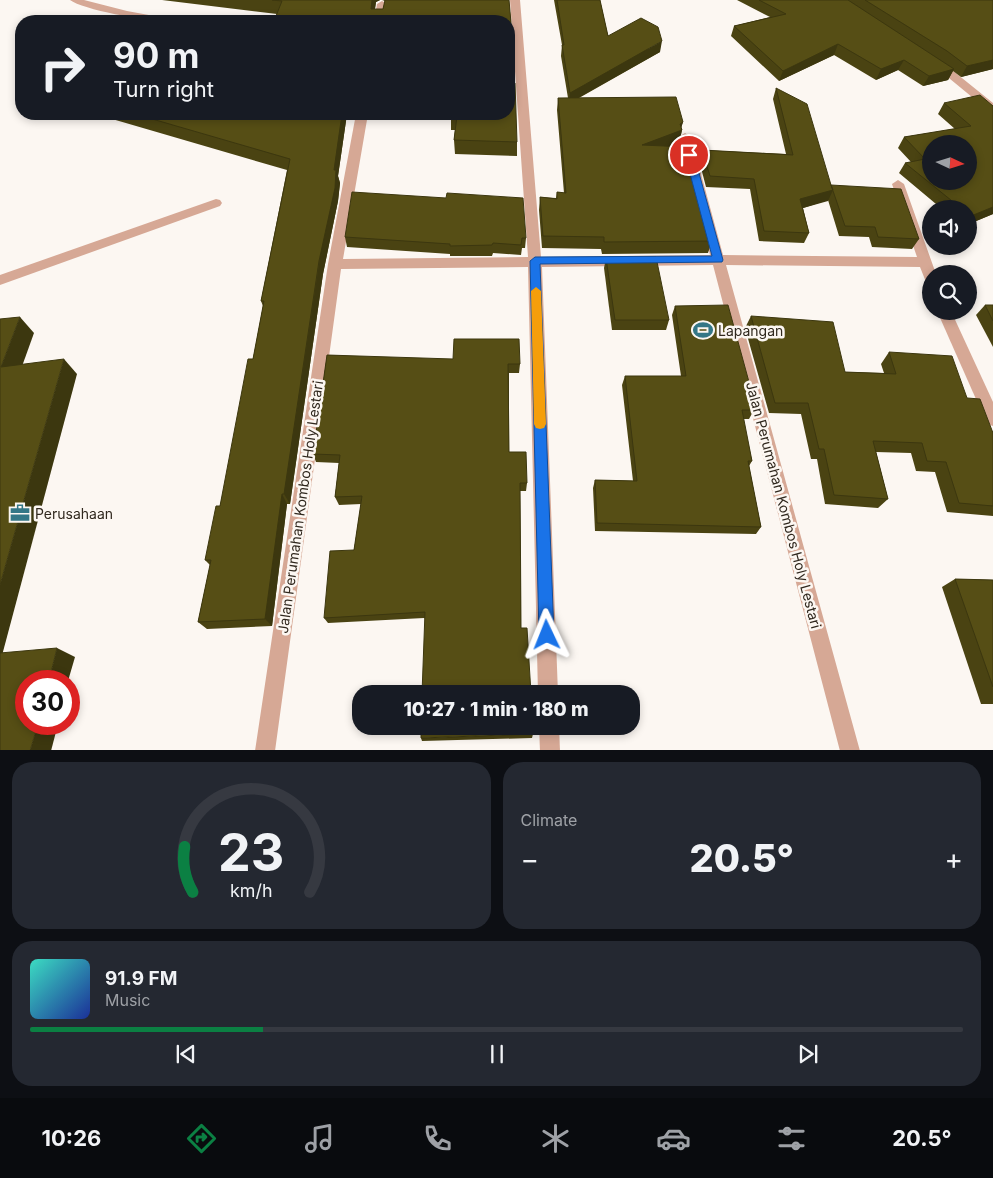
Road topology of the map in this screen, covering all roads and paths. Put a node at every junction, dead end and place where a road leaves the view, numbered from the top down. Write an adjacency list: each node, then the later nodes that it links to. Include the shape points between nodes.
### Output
1 (74, 0): 4 (lane)
2 (515, 0): 13 (street)
3 (382, 4): 5 (street)
4 (132, 15)
5 (380, 15)
6 (924, 57): 7 (street)
7 (993, 109)
8 (361, 120): 15 (street, Jalan Perumahan Kombos Holy Lestari)
9 (685, 137): 12 (street, Jalan Perumahan Kombos Holy Lestari)
10 (898, 184): 14 (street)
11 (216, 203): 17 (lane)
12 (718, 260): 13 (street); 14 (street); 24 (street, Jalan Perumahan Kombos Holy Lestari)
13 (535, 261): 15 (street); 20 (street)
14 (926, 262): 16 (street)
15 (334, 264): 22 (street, Jalan Perumahan Kombos Holy Lestari)
16 (927, 265)
17 (0, 280)
18 (948, 320): 19 (street)
19 (993, 420)
20 (548, 685)
21 (550, 735): 23 (street)
22 (265, 750)
23 (550, 750)
24 (850, 750)

